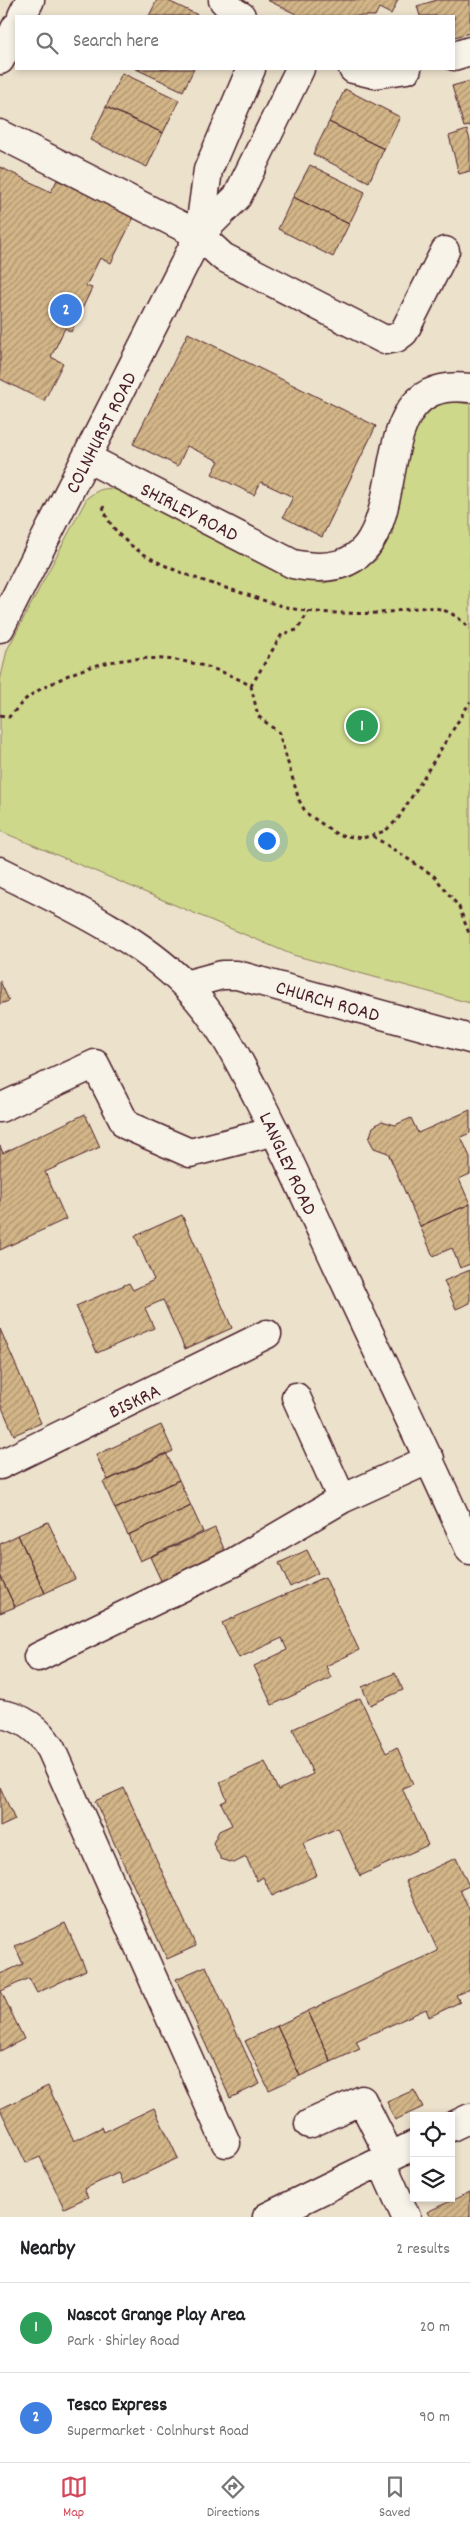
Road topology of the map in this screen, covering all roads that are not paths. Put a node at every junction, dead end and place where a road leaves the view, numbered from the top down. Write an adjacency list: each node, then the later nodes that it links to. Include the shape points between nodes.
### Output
1 (30, 0): 3 (street)
2 (223, 0): 4 (street)
3 (22, 15)
4 (239, 15)
5 (15, 29): 8 (street)
6 (470, 51): 7 (street)
7 (455, 56)
8 (0, 60)
9 (251, 70): 14 (street, COLNHURST ROAD, via 208,170)
10 (300, 70): 14 (street, COLNHURST ROAD, via 236,197)
11 (357, 70): 12 (street, via 374,74)
12 (400, 70)
13 (0, 134): 14 (street)
14 (199, 235): 15 (street, via 223,257 385,340 404,332); 17 (street, COLNHURST ROAD)
15 (445, 251)
16 (470, 388): 17 (street, SHIRLEY ROAD, via 455,387 431,392 418,399 405,417 397,438 383,513 374,537 347,562 329,567 293,564)
17 (87, 458): 18 (street, COLNHURST ROAD)
18 (0, 628)
19 (0, 871): 20 (street, LANGLEY ROAD, via 117,933 153,957)
20 (185, 985): 21 (street, CHURCH ROAD, via 222,975 237,975); 23 (street, LANGLEY ROAD, via 234,1050)
21 (470, 1040)
22 (0, 1108): 23 (street, via 94,1064 126,1125 190,1153)
23 (275, 1131): 26 (street, LANGLEY ROAD)
24 (267, 1334): 27 (street, BISKRA)
25 (296, 1397): 28 (street)
26 (430, 1458): 28 (street); 29 (street, LANGLEY ROAD)
27 (0, 1465)
28 (342, 1499): 30 (street, via 234,1562)
29 (470, 1550)
30 (38, 1657)
31 (0, 1714): 35 (street, via 34,1727 51,1748)
32 (470, 2118): 34 (street)
33 (309, 2124): 37 (street, via 362,2100)
34 (455, 2125)
35 (226, 2143)
36 (410, 2147): 37 (street)
37 (385, 2158): 38 (street); 39 (street)
38 (267, 2217)
39 (406, 2217)

